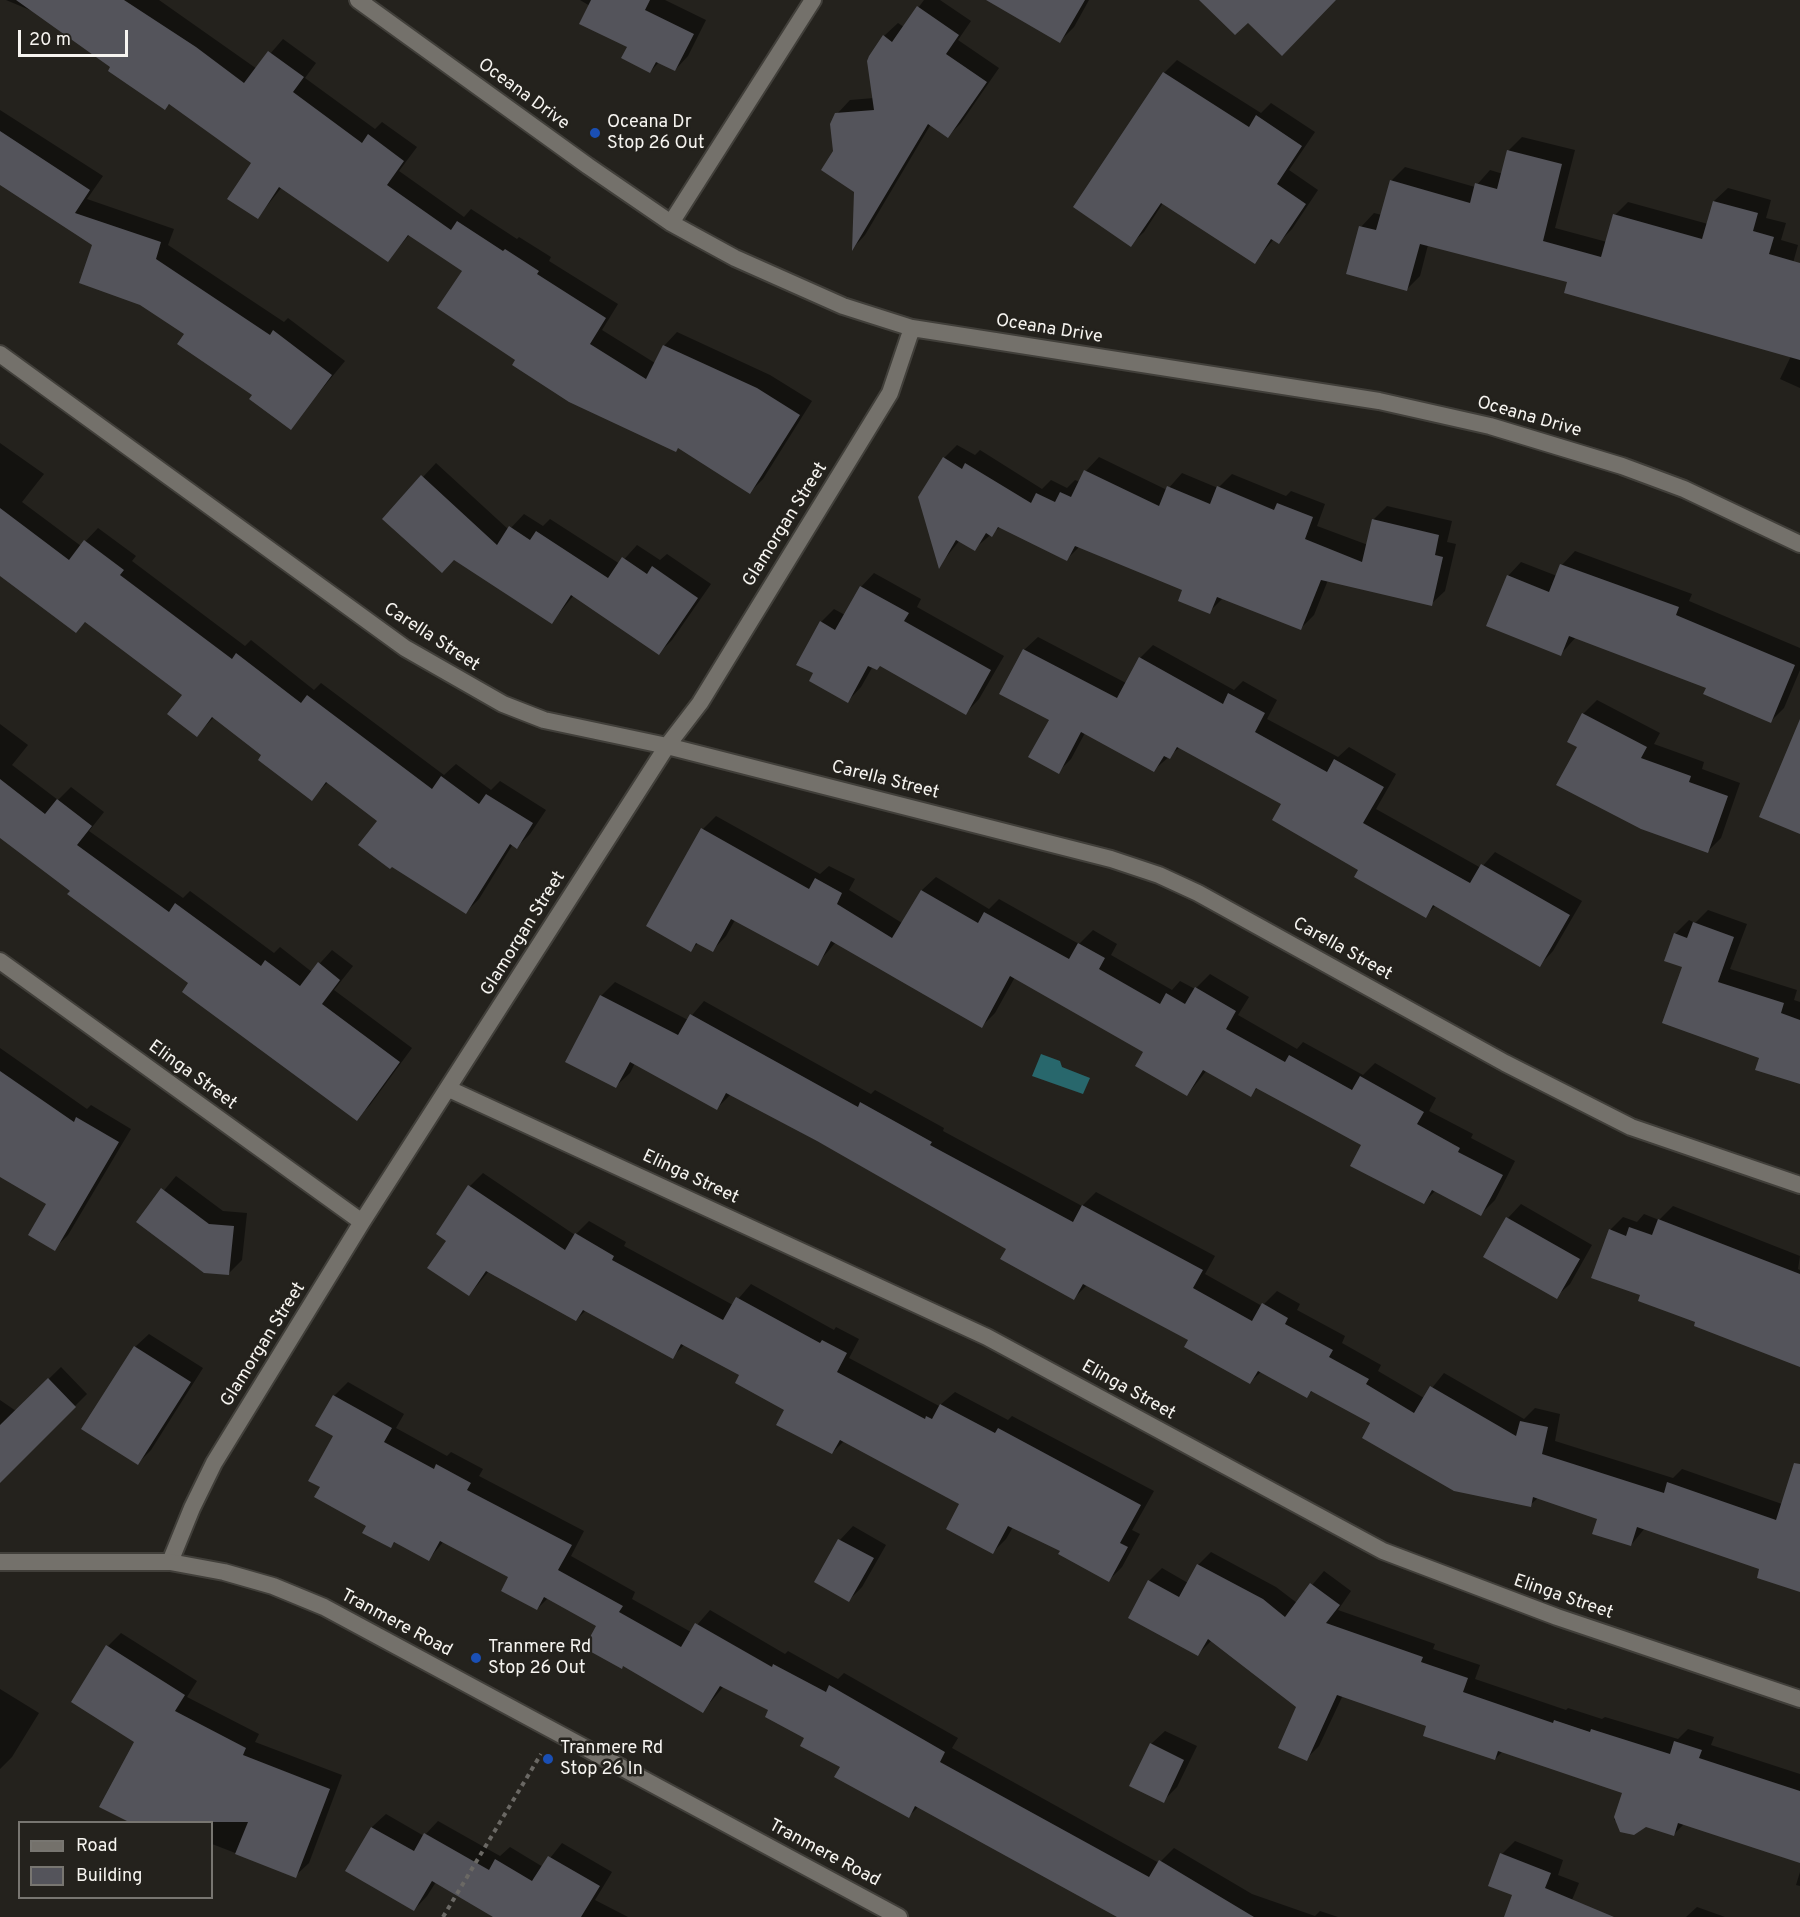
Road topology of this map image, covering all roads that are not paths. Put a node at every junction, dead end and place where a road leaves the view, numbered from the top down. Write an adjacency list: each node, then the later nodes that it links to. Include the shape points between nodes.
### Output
1 (358, 0): 3 (street, Oceana Drive)
2 (813, 0): 3 (street)
3 (671, 223): 4 (street, Oceana Drive, via 797,287)
4 (912, 328): 6 (street, Oceana Drive, via 1379,401 1490,426 1674,485); 7 (street, Glamorgan Street, via 890,393 700,703)
5 (0, 354): 7 (street, Carella Street, via 405,648 455,679 544,720)
6 (1800, 544)
7 (667, 746): 9 (street, Glamorgan Street); 10 (street, Carella Street, via 1099,856 1159,875 1631,1127)
8 (0, 961): 11 (street, Elinga Street)
9 (449, 1089): 11 (street, Glamorgan Street); 14 (street, Elinga Street, via 987,1337 1383,1551 1557,1617)
10 (1800, 1185)
11 (362, 1222): 13 (street, Glamorgan Street, via 214,1463)
12 (0, 1562): 13 (street, Tranmere Road)
13 (170, 1562): 15 (street, Tranmere Road, via 273,1586 324,1607)
14 (1800, 1699)
15 (899, 1917)

